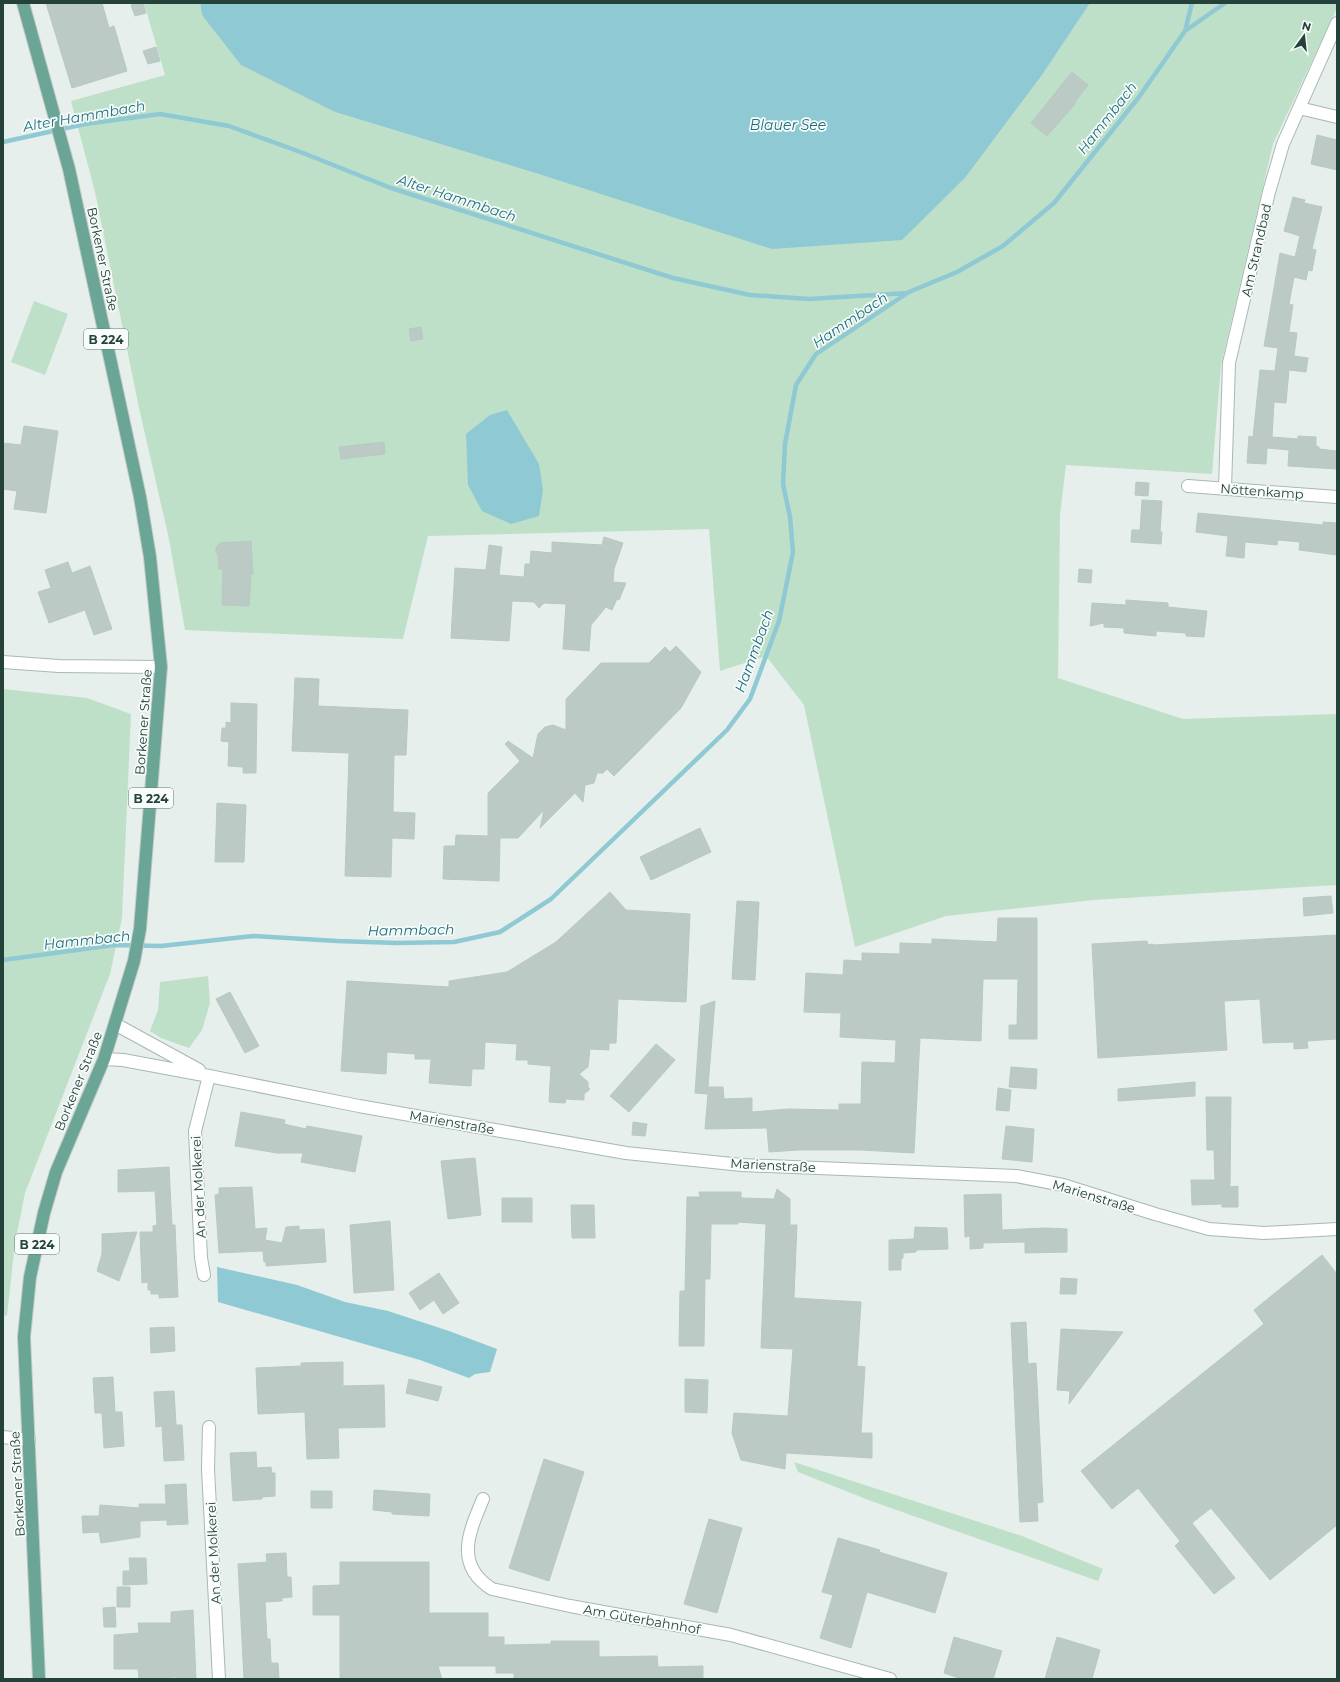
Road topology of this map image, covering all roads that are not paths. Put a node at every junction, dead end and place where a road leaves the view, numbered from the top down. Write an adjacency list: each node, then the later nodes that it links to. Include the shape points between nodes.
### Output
1 (23, 3): 9 (main road, Borkener Straße / B 224, via 69,169 141,503 150,557)
2 (1337, 24): 3 (street, Am Strandbad)
3 (1299, 108): 4 (street); 6 (street, Am Strandbad, via 1283,144 1269,192 1229,363)
4 (1337, 116)
5 (1188, 486): 6 (street, Nöttenkamp)
6 (1225, 488): 7 (street, Nöttenkamp)
7 (1337, 497)
8 (3, 662): 9 (street, via 59,666)
9 (161, 667): 10 (main road, Borkener Straße / B 224, via 140,929 134,961)
10 (115, 1024): 11 (main road, Borkener Straße / B 224); 12 (street, Marienstraße)
11 (104, 1059): 12 (street, Marienstraße, via 123,1060); 17 (main road, Borkener Straße / B 224, via 56,1172 30,1277 24,1337)
12 (209, 1076): 13 (street, Marienstraße, via 359,1106 626,1153 742,1165 1016,1176 1063,1185 1209,1229 1264,1233); 14 (street, An der Molkerei, via 195,1131)
13 (1337, 1229)
14 (204, 1275)
15 (209, 1427): 20 (street, An der Molkerei, via 208,1469)
16 (3, 1437): 17 (street)
17 (29, 1440): 19 (main road, Borkener Straße / B 224)
18 (483, 1500): 21 (street, Am Güterbahnhof, via 469,1533 468,1547 475,1574 492,1588 570,1606 731,1635)
19 (39, 1679)
20 (219, 1679)
21 (890, 1679)

